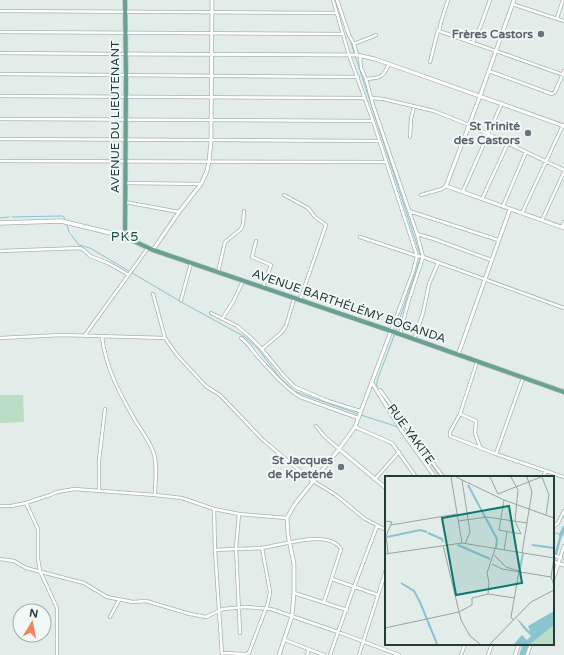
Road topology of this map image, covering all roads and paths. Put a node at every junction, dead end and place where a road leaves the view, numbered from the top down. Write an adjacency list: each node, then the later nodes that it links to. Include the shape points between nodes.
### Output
1 (124, 0): 10 (main road, AVENUE DU LIEUTENANT)
2 (212, 0): 11 (street)
3 (333, 0): 12 (street)
4 (337, 0): 22 (street)
5 (448, 0): 15 (street)
6 (490, 0): 21 (street)
7 (563, 0): 13 (street)
8 (513, 2): 13 (street); 23 (street)
9 (0, 11): 10 (street)
10 (125, 12): 11 (street); 17 (main road, AVENUE DU LIEUTENANT)
11 (212, 12): 12 (street); 18 (street)
12 (337, 13): 19 (street)
13 (557, 18): 14 (street)
14 (564, 21)
15 (439, 29): 21 (street, via 441,32); 29 (street)
16 (0, 32): 17 (street)
17 (125, 33): 18 (street); 25 (main road, AVENUE DU LIEUTENANT)
18 (212, 33): 19 (street); 26 (street)
19 (343, 34): 27 (street)
20 (376, 35): 22 (street)
21 (473, 42): 23 (street)
22 (354, 44): 28 (street)
23 (496, 50): 31 (street); 33 (street)
24 (0, 53): 25 (street)
25 (125, 54): 26 (street); 34 (main road, AVENUE DU LIEUTENANT)
26 (212, 54): 27 (street); 35 (street)
27 (350, 55): 28 (street); 36 (street)
28 (358, 55): 30 (street); 37 (street)
29 (430, 62)
30 (389, 64): 37 (street, via 382,77); 39 (street)
31 (488, 71): 33 (street, via 552,94); 39 (street)
32 (0, 74): 34 (street)
33 (564, 74)
34 (126, 76): 35 (street); 40 (main road, AVENUE DU LIEUTENANT)
35 (212, 76): 36 (street); 41 (street)
36 (358, 77): 42 (street)
37 (366, 79): 43 (street)
38 (0, 96): 40 (street)
39 (480, 96): 44 (street); 50 (street)
40 (126, 97): 41 (street); 47 (main road, AVENUE DU LIEUTENANT)
41 (212, 98): 42 (street); 48 (street)
42 (365, 98): 49 (street)
43 (372, 98): 45 (street); 76 (street)
44 (502, 103): 51 (street); 52 (street)
45 (414, 106): 50 (street); 53 (street)
46 (0, 119): 47 (street)
47 (125, 119): 48 (street); 55 (main road, AVENUE DU LIEUTENANT)
48 (211, 120): 49 (street); 56 (street)
49 (373, 121): 57 (street)
50 (469, 125): 52 (street); 68 (street)
51 (563, 125): 64 (street)
52 (488, 134): 58 (street); 69 (street)
53 (410, 137)
54 (0, 139): 55 (street)
55 (125, 140): 56 (street); 61 (main road, AVENUE DU LIEUTENANT)
56 (212, 141): 57 (street); 62 (street)
57 (379, 141): 63 (street)
58 (508, 143): 59 (street); 72 (street)
59 (526, 152): 64 (street); 74 (street)
60 (0, 161): 61 (street)
61 (125, 161): 62 (street); 66 (main road, AVENUE DU LIEUTENANT)
62 (209, 162): 63 (street); 67 (street)
63 (386, 162): 92 (street)
64 (546, 162): 65 (street); 79 (street)
65 (564, 171): 80 (street)
66 (125, 183): 67 (street); 73 (main road, AVENUE DU LIEUTENANT)
67 (201, 184): 78 (street)
68 (446, 186): 69 (street); 71 (street)
69 (463, 191): 72 (street)
70 (284, 195): 105 (street, via 308,208 326,225)
71 (421, 195)
72 (482, 199): 74 (street)
73 (125, 202): 78 (street); 85 (main road, AVENUE DU LIEUTENANT)
74 (503, 206): 75 (street)
75 (510, 208): 79 (street); 87 (street)
76 (409, 210): 84 (street); 87 (street)
77 (244, 211): 97 (street, via 241,229 225,242)
78 (179, 212): 90 (street)
79 (522, 213): 80 (street)
80 (542, 220): 83 (street)
81 (564, 222): 83 (street)
82 (0, 223): 85 (main road, via 61,221)
83 (563, 228)
84 (417, 234): 93 (street); 94 (street)
85 (125, 236): 89 (main road, AVENUE BARTHÉLÉMY BOGANDA)
86 (360, 237): 92 (street)
87 (498, 240): 94 (street)
88 (256, 241): 101 (street, via 252,257 271,265)
89 (148, 248): 90 (main road, AVENUE BARTHÉLÉMY BOGANDA); 98 (street)
90 (153, 250): 95 (main road, AVENUE BARTHÉLÉMY BOGANDA)
91 (0, 251): 98 (street, via 80,248 90,256)
92 (417, 256): 93 (street); 109 (street)
93 (423, 257): 96 (street); 109 (street)
94 (491, 260): 99 (street)
95 (191, 263): 97 (main road, AVENUE BARTHÉLÉMY BOGANDA); 104 (street)
96 (438, 263): 99 (street); 115 (street, via 429,284)
97 (218, 272): 100 (main road, AVENUE BARTHÉLÉMY BOGANDA)
98 (130, 274): 110 (street)
99 (485, 279): 106 (street); 119 (street)
100 (243, 280): 101 (main road, AVENUE BARTHÉLÉMY BOGANDA); 108 (street)
101 (263, 288): 103 (main road, AVENUE BARTHÉLÉMY BOGANDA)
102 (153, 294): 113 (street)
103 (294, 299): 105 (main road, AVENUE BARTHÉLÉMY BOGANDA); 118 (street, via 286,326)
104 (180, 300)
105 (300, 301): 109 (main road, AVENUE BARTHÉLÉMY BOGANDA)
106 (564, 308)
107 (211, 313): 108 (street)
108 (222, 319): 116 (street, via 237,326)
109 (396, 332): 115 (main road, AVENUE BARTHÉLÉMY BOGANDA); 122 (street)
110 (84, 336): 111 (street); 112 (street)
111 (102, 337): 113 (street); 145 (street, via 111,374 153,452)
112 (0, 338)
113 (165, 338): 142 (street, via 207,387 220,395 263,440)
114 (241, 338): 117 (street)
115 (414, 339): 119 (main road, AVENUE BARTHÉLÉMY BOGANDA)
116 (256, 342): 117 (street); 118 (street)
117 (250, 347): 128 (street, via 293,393)
118 (262, 349): 126 (street, via 295,387)
119 (458, 355): 120 (main road, AVENUE BARTHÉLÉMY BOGANDA)
120 (477, 362): 121 (main road, AVENUE BARTHÉLÉMY BOGANDA); 127 (street)
121 (523, 378): 124 (main road, AVENUE BARTHÉLÉMY BOGANDA); 134 (street)
122 (372, 384): 126 (street); 137 (street)
123 (380, 390): 138 (street, RUE YAKITE)
124 (564, 392)
125 (105, 409): 144 (street, via 99,460)
126 (360, 411): 128 (street)
127 (460, 414): 131 (street, via 476,421 475,433); 131 (street, via 450,436)
128 (358, 417): 130 (street)
129 (316, 426): 132 (street)
130 (355, 427): 132 (street); 133 (street, via 392,443)
131 (480, 447): 134 (street)
132 (339, 449): 141 (street); 142 (street)
133 (399, 452): 136 (street); 141 (street)
134 (496, 454): 135 (street)
135 (546, 471): 139 (street); 140 (street)
136 (415, 476)
137 (434, 476)
138 (441, 476)
139 (544, 476)
140 (564, 477)
141 (375, 480): 143 (street)
142 (313, 481): 151 (street); 152 (street)
143 (385, 487)
144 (99, 491): 145 (street); 146 (street, via 65,490)
145 (155, 495): 148 (street, via 182,498)
146 (26, 503): 147 (street); 166 (street, via 38,529)
147 (0, 506)
148 (214, 509): 150 (street); 159 (street)
149 (564, 511): 153 (street)
150 (239, 514): 151 (street); 157 (street)
151 (286, 518): 155 (street)
152 (377, 526): 154 (street); 170 (street)
153 (554, 526)
154 (385, 530)
155 (290, 542): 158 (street); 169 (street, via 320,539 340,546 342,549); 171 (street, via 294,564)
156 (564, 546): 161 (street)
157 (236, 548): 158 (street); 159 (street); 175 (street)
158 (262, 548): 176 (street, via 270,592)
159 (215, 550): 178 (street)
160 (554, 555): 161 (street)
161 (561, 558): 164 (street)
162 (0, 559): 166 (street, via 14,561 26,568)
163 (554, 562): 164 (street)
164 (559, 564): 165 (street); 168 (street)
165 (564, 565)
166 (40, 571): 173 (street, via 84,583 107,597); 192 (street, via 57,608)
167 (385, 573): 172 (street)
168 (554, 577)
169 (332, 579): 170 (street); 174 (street)
170 (354, 586): 172 (street); 177 (street)
171 (294, 593): 174 (street); 179 (street)
172 (378, 595): 184 (street)
173 (119, 600): 178 (street, via 146,601 203,617); 180 (street)
174 (324, 602): 177 (street)
175 (239, 608): 176 (street); 178 (street); 182 (street)
176 (265, 608): 179 (street); 190 (street, via 249,653)
177 (346, 610): 181 (street)
178 (219, 611): 190 (street)
179 (292, 616): 181 (street); 183 (street)
180 (110, 617)
181 (338, 632): 184 (street); 196 (street)
182 (240, 633)
183 (284, 640): 189 (street); 193 (street)
184 (363, 641): 191 (street); 197 (street)
185 (465, 645): 199 (street)
186 (492, 645): 200 (street)
187 (519, 645): 201 (street)
188 (531, 645): 202 (street)
189 (308, 649): 194 (street); 195 (street)
190 (222, 654)
191 (395, 654): 198 (street)
192 (57, 655)
193 (278, 655)
194 (306, 655)
195 (324, 655)
196 (330, 655)
197 (359, 655)
198 (399, 655)
199 (461, 655)
200 (488, 655)
201 (516, 655)
202 (527, 655)

